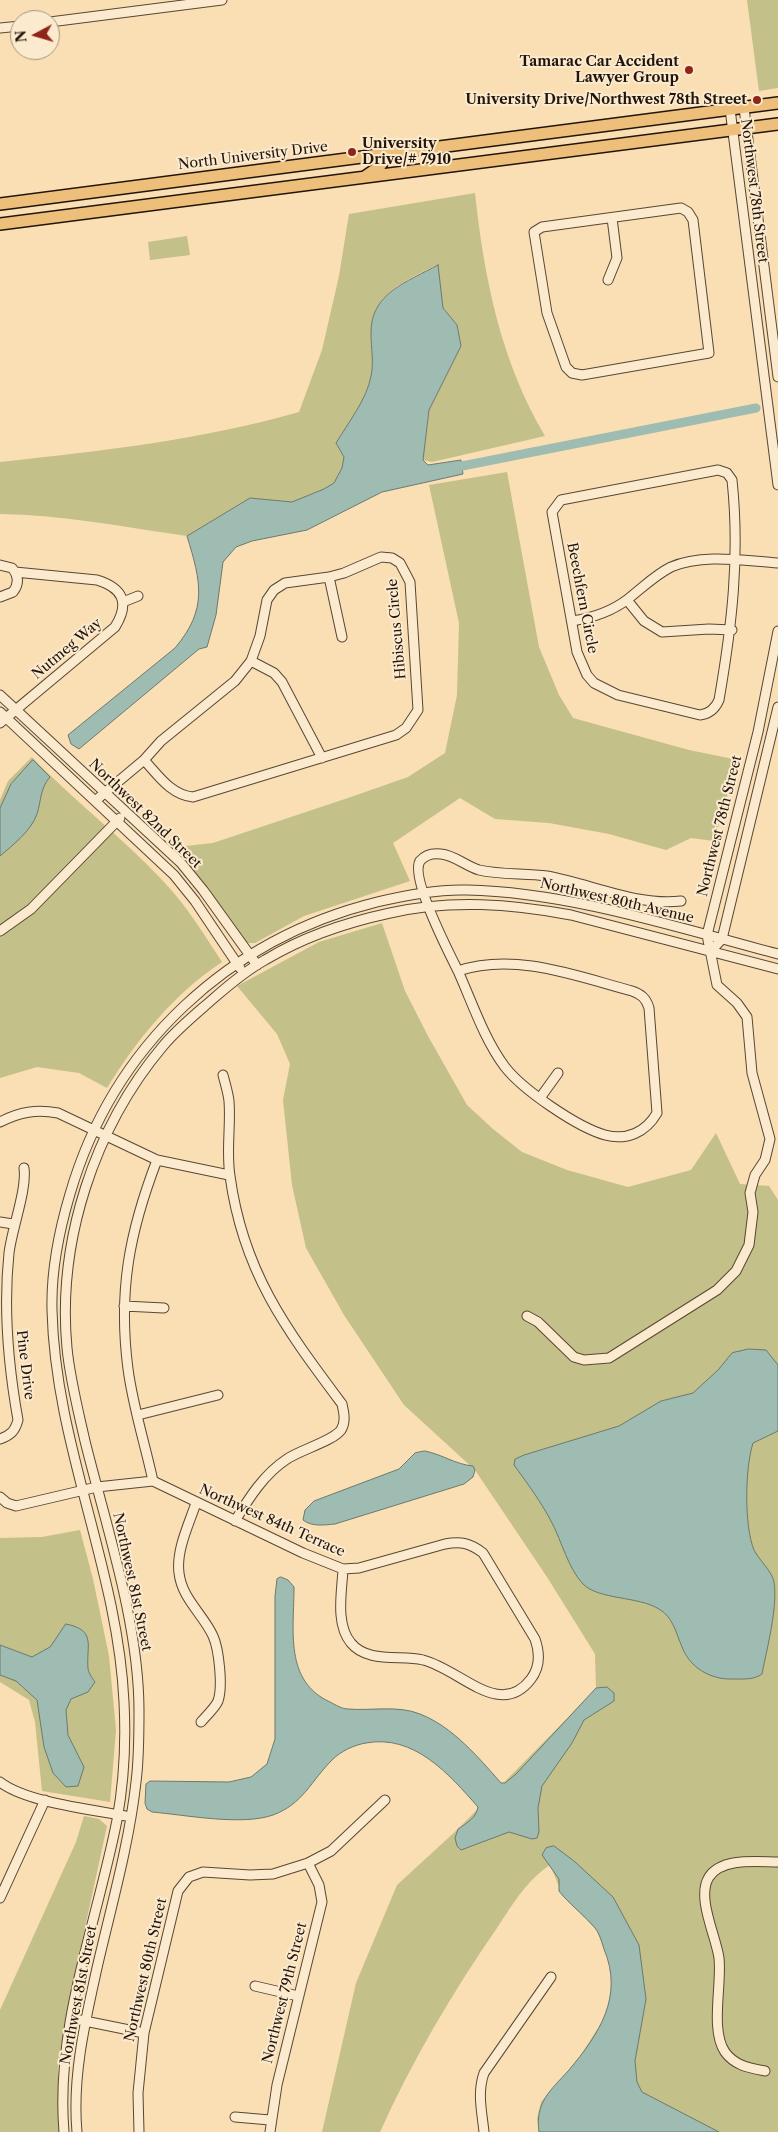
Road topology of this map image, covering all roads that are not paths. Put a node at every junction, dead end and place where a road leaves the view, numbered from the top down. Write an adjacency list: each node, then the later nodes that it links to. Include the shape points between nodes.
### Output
1 (222, 0): 2 (street)
2 (60, 21)
3 (778, 103): 4 (main road, North University Drive)
4 (744, 108): 5 (main road, North University Drive); 7 (street, Northwest 78th Street)
5 (730, 110): 8 (street, Northwest 78th Street); 9 (main road, North University Drive)
6 (778, 124): 7 (main road)
7 (747, 128): 8 (main road); 15 (street, Northwest 78th Street)
8 (732, 130): 10 (main road); 16 (street, Northwest 78th Street)
9 (390, 153): 10 (main road, via 379,167); 11 (main road, North University Drive)
10 (364, 177): 13 (main road)
11 (0, 204)
12 (612, 218): 12 (street, via 542,227 534,232 547,313 566,367 572,373 582,375 709,353 693,220 688,212 681,208); 14 (street, via 617,258)
13 (0, 224)
14 (608, 280)
15 (778, 378)
16 (778, 485)
17 (736, 561): 18 (street); 24 (street, via 684,562 654,576); 26 (street, Beechfern Circle, via 734,499 732,480 727,473 718,470 561,500 552,512); 27 (street, Beechfern Circle)
18 (778, 563)
19 (0, 565): 20 (street)
20 (15, 572): 23 (street, via 16,588); 25 (street, via 97,580 119,592)
21 (330, 577): 29 (street); 30 (street, Hibiscus Circle, via 285,583 274,590 267,600); 35 (street, Hibiscus Circle, via 380,557 392,558 406,571 410,582 418,710 396,736)
22 (138, 596): 25 (street)
23 (0, 597)
24 (627, 600): 26 (street, via 591,618); 27 (street, via 644,621 662,632)
25 (123, 602): 33 (street, Nutmeg Way, via 122,616 116,627)
26 (572, 621): 27 (street, Beechfern Circle, via 577,652 594,683 618,694 700,715 711,711 719,700)
27 (732, 630)
28 (778, 631): 45 (street, Northwest 78th Street, via 758,732)
29 (342, 637)
30 (252, 661): 35 (street, via 274,673 282,682); 36 (street, Hibiscus Circle, via 235,681 161,741)
31 (0, 695): 33 (street, Northwest 82nd Street)
32 (778, 707): 46 (street, Northwest 78th Street)
33 (16, 710): 34 (street, Nutmeg Way); 37 (street, Northwest 82nd Street)
34 (2, 718): 38 (street, Northwest 82nd Street)
35 (322, 758): 36 (street, Hibiscus Circle, via 193,797 174,792)
36 (144, 760): 37 (street, Hibiscus Circle)
37 (104, 792): 38 (street, Hibiscus Circle); 39 (street, Northwest 82nd Street)
38 (95, 801): 40 (street, Northwest 82nd Street)
39 (126, 812): 40 (street); 49 (street, Northwest 82nd Street, via 181,863)
40 (117, 822): 44 (street, via 31,909); 50 (street, Northwest 82nd Street, via 174,875 211,922)
41 (424, 893): 42 (street, via 418,868 420,862 426,856 443,854 485,871 548,876 653,903); 43 (street); 45 (street, Northwest 80th Avenue, via 464,890 543,896); 49 (street, Northwest 80th Avenue, via 344,911)
42 (681, 902)
43 (428, 907): 47 (street, Northwest 80th Avenue, via 464,904 571,915); 51 (street, Northwest 80th Avenue, via 356,921 318,935); 53 (street)
44 (0, 931)
45 (707, 935): 46 (street, Northwest 80th Avenue); 47 (street, Northwest 78th Street)
46 (722, 939): 47 (street, Northwest 78th Street); 48 (street, Northwest 80th Avenue)
47 (710, 952): 52 (street, Northwest 80th Avenue); 70 (street, via 717,985 738,1003 747,1017 752,1072 770,1139 765,1160 755,1175 750,1193 753,1210 749,1245 736,1271 717,1290 609,1358 595,1361 574,1357 538,1322)
48 (778, 954)
49 (248, 955): 50 (street, Northwest 80th Avenue); 51 (street, Northwest 82nd Street)
50 (237, 963): 54 (street, Northwest 82nd Street); 59 (street, Northwest 80th Avenue, via 181,1008 151,1040 117,1087)
51 (257, 965): 54 (street, Northwest 80th Avenue)
52 (778, 969)
53 (458, 971): 57 (street, via 505,1067); 57 (street, via 484,964 525,965 632,990 646,1001 657,1103 652,1123 630,1136 605,1135)
54 (245, 974): 60 (street, Northwest 80th Avenue, via 194,1015 163,1046 129,1093)
55 (558, 1072): 57 (street)
56 (223, 1074): 63 (street, via 229,1100)
57 (540, 1098)
58 (0, 1122): 59 (street, via 22,1112 40,1110 58,1113)
59 (93, 1130): 60 (street); 66 (street, Northwest 80th Avenue, via 63,1218)
60 (106, 1137): 61 (street); 67 (street, Northwest 80th Avenue, via 88,1177 80,1206 68,1266)
61 (156, 1160): 63 (street); 68 (street, via 133,1228)
62 (24, 1168): 65 (street, Pine Drive, via 26,1180)
63 (229, 1175): 79 (street, via 248,1256 290,1332 342,1404 345,1417 341,1429 332,1438 285,1460 268,1475)
64 (0, 1222): 65 (street)
65 (13, 1224): 73 (street, Pine Drive, via 5,1301 11,1380 18,1420 10,1435)
66 (52, 1305): 76 (street, Northwest 81st Street, via 56,1380)
67 (65, 1305): 75 (street, Northwest 81st Street, via 66,1347 73,1390)
68 (124, 1306): 69 (street); 72 (street, via 128,1372)
69 (164, 1308)
70 (527, 1316)
71 (218, 1395): 72 (street)
72 (138, 1415): 74 (street)
73 (0, 1439)
74 (153, 1481): 75 (street); 78 (street, Northwest 84th Terrace)
75 (97, 1487): 76 (street); 86 (street, Northwest 81st Street, via 126,1605 139,1697 137,1780)
76 (82, 1491): 77 (street, via 16,1506); 85 (street, Northwest 81st Street, via 121,1667 124,1733)
77 (0, 1497)
78 (196, 1503): 79 (street, Northwest 84th Terrace); 81 (street, via 178,1571 181,1586 213,1636 220,1680 218,1701)
79 (235, 1521): 80 (street, Northwest 84th Terrace)
80 (343, 1569): 80 (street, Northwest 84th Terrace, via 343,1629 358,1651 422,1660 446,1668 489,1694 515,1693 525,1687 533,1676 539,1651 535,1639 483,1554 472,1545 459,1542 359,1568)
81 (201, 1722)
82 (0, 1782): 83 (street)
83 (45, 1800): 85 (street); 89 (street)
84 (385, 1800): 88 (street, via 331,1850)
85 (118, 1814): 86 (street); 93 (street, Northwest 81st Street)
86 (131, 1817): 94 (street, Northwest 81st Street)
87 (778, 1862): 96 (street, via 731,1864 721,1868 709,1877 705,1894 719,1959 719,2041 735,2062)
88 (308, 1863): 92 (street, Northwest 79th Street, via 319,1885 322,1902); 95 (street, Northwest 80th Street, via 273,1874 204,1872 189,1877 178,1892)
89 (0, 1898)
90 (551, 1977): 103 (street, via 484,2073 480,2097)
91 (255, 1986): 92 (street)
92 (298, 1996): 98 (street, Northwest 79th Street)
93 (72, 2018): 94 (street); 99 (street, Northwest 81st Street, via 64,2073)
94 (85, 2021): 95 (street); 100 (street, Northwest 81st Street, via 78,2074)
95 (144, 2032): 101 (street, Northwest 80th Street)
96 (766, 2071)
97 (235, 2117): 98 (street)
98 (270, 2120): 102 (street, Northwest 79th Street)
99 (64, 2132)
100 (78, 2132)
101 (138, 2132)
102 (270, 2132)
103 (484, 2132)

